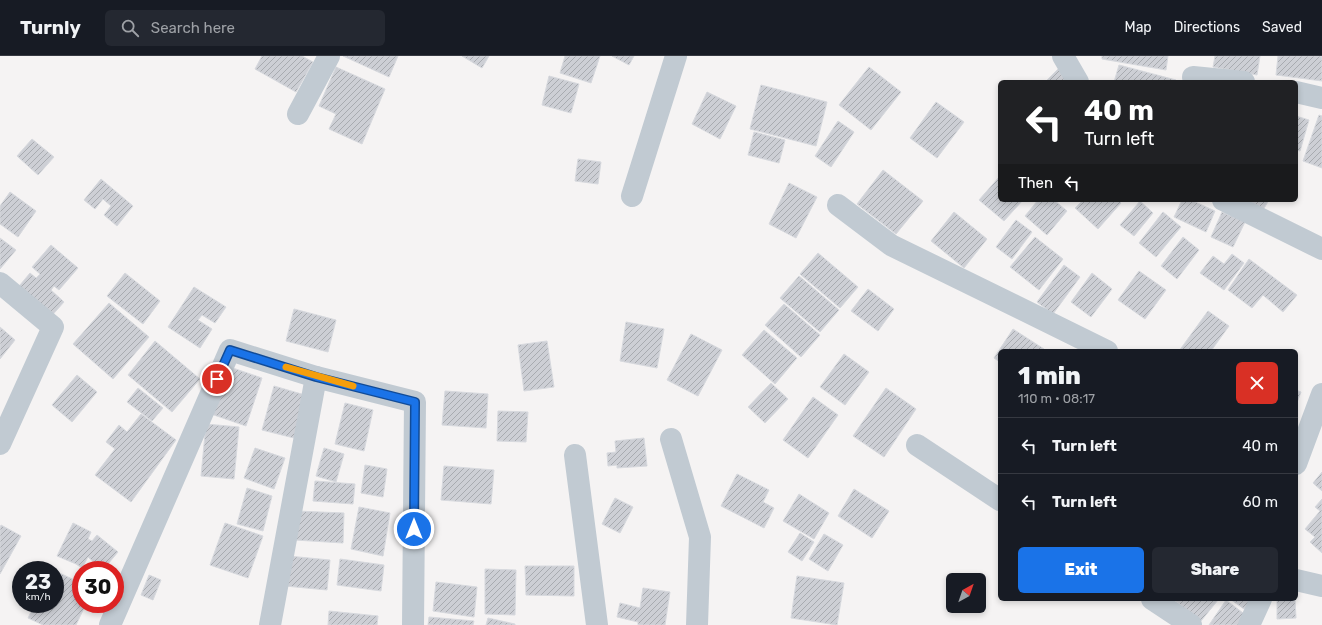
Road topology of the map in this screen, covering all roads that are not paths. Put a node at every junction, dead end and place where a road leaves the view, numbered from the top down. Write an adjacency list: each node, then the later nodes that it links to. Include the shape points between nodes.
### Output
1 (329, 56): 9 (street)
2 (676, 56): 10 (street)
3 (1063, 56): 5 (street)
4 (1193, 77): 6 (street)
5 (1077, 80)
6 (1224, 80)
7 (1298, 92): 8 (street)
8 (1322, 98)
9 (298, 114)
10 (632, 196)
11 (1227, 202): 13 (street)
12 (838, 205): 15 (street, via 891,245)
13 (1322, 249)
14 (0, 283): 19 (street, via 53,327)
15 (1103, 349)
16 (316, 377): 28 (street, via 230,350); 29 (street); 30 (street, via 415,402)
17 (1322, 394): 22 (street)
18 (671, 439): 32 (street, via 700,537)
19 (0, 444)
20 (917, 445): 23 (street)
21 (575, 455): 31 (street)
22 (1298, 456)
23 (998, 499)
24 (1298, 580): 25 (street)
25 (1322, 586)
26 (1155, 601): 33 (street)
27 (1260, 601): 34 (street)
28 (110, 625)
29 (270, 625)
30 (413, 625)
31 (597, 625)
32 (697, 625)
33 (1191, 625)
34 (1249, 625)

